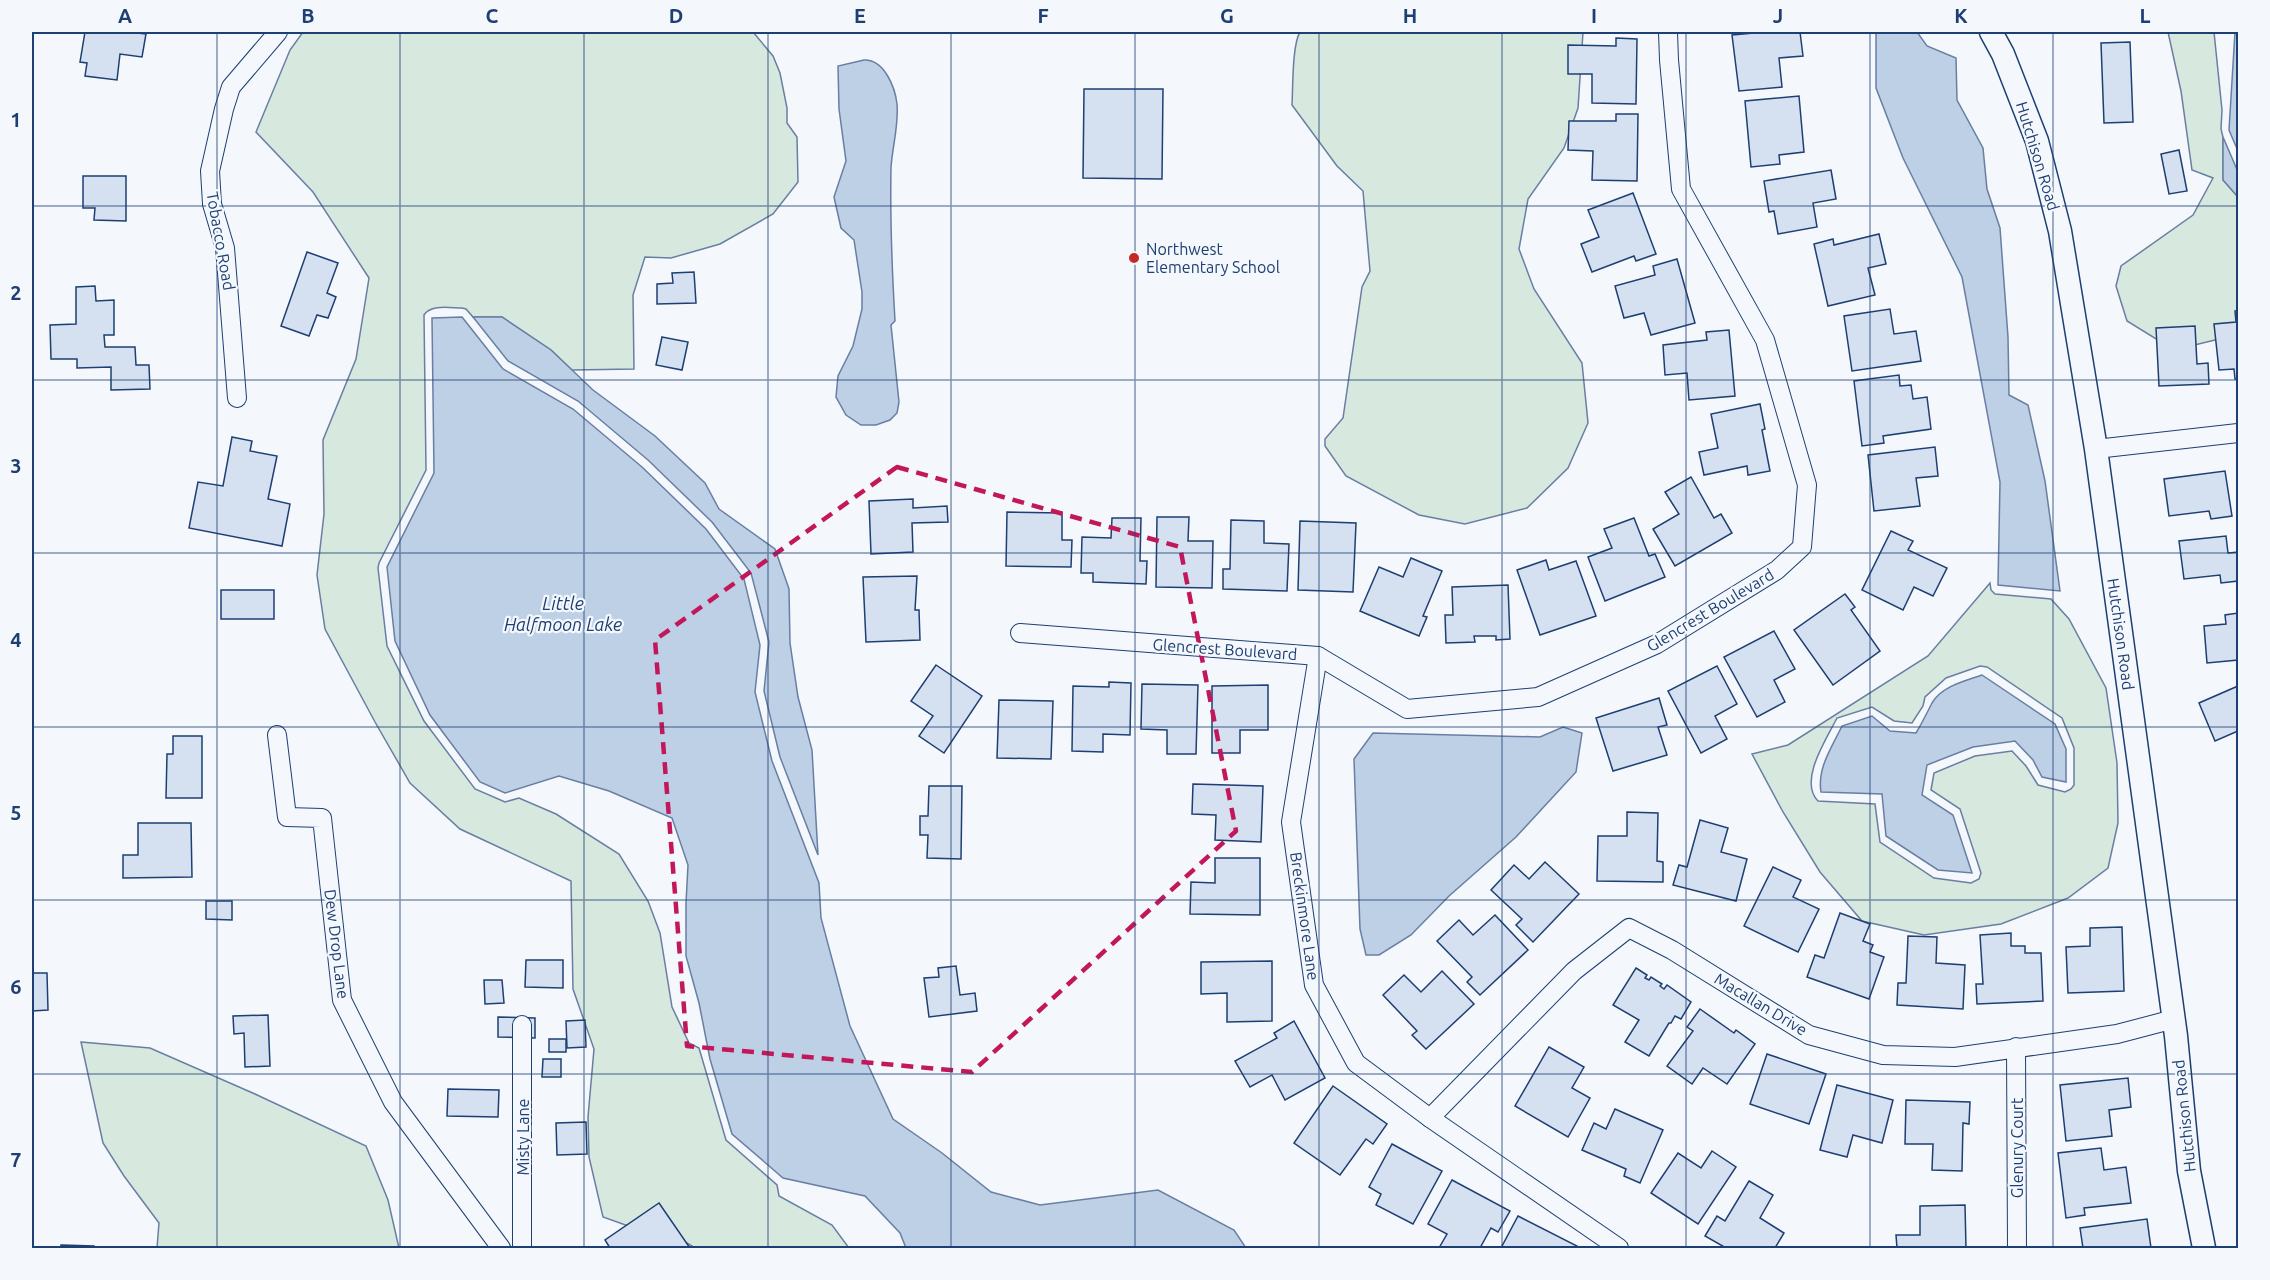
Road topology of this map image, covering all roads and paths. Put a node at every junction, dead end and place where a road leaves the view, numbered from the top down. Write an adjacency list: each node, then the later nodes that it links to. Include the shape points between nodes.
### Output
1 (278, 32): 4 (street, Tobacco Road, via 231,87 210,171 212,204 225,248)
2 (1668, 32): 8 (street, Glencrest Boulevard, via 1681,189 1765,340 1807,485 1802,548 1777,570 1657,644 1538,698 1407,709)
3 (1991, 32): 6 (street, Hutchison Road, via 2037,141 2060,231)
4 (237, 398)
5 (2238, 433): 6 (street)
6 (2096, 449): 10 (street, Hutchison Road)
7 (1020, 633): 8 (street, Glencrest Boulevard)
8 (1318, 656): 13 (street, Breckinmore Lane, via 1291,822 1314,984 1356,1063)
9 (277, 735): 14 (street, Dew Drop Lane, via 286,817 322,818 342,1000 393,1102)
10 (2174, 1019): 12 (street, Macallan Drive, via 2117,1034); 18 (street, Hutchison Road, via 2188,1171)
11 (522, 1026): 15 (street, Misty Lane)
12 (2016, 1047): 13 (street, Macallan Drive, via 1955,1057 1883,1055 1809,1035 1672,950 1629,928 1574,971); 17 (street, Glenury Court)
13 (1430, 1118): 16 (street, Breckinmore Lane)
14 (501, 1248)
15 (522, 1248)
16 (1619, 1248)
17 (2017, 1248)
18 (2204, 1248)

